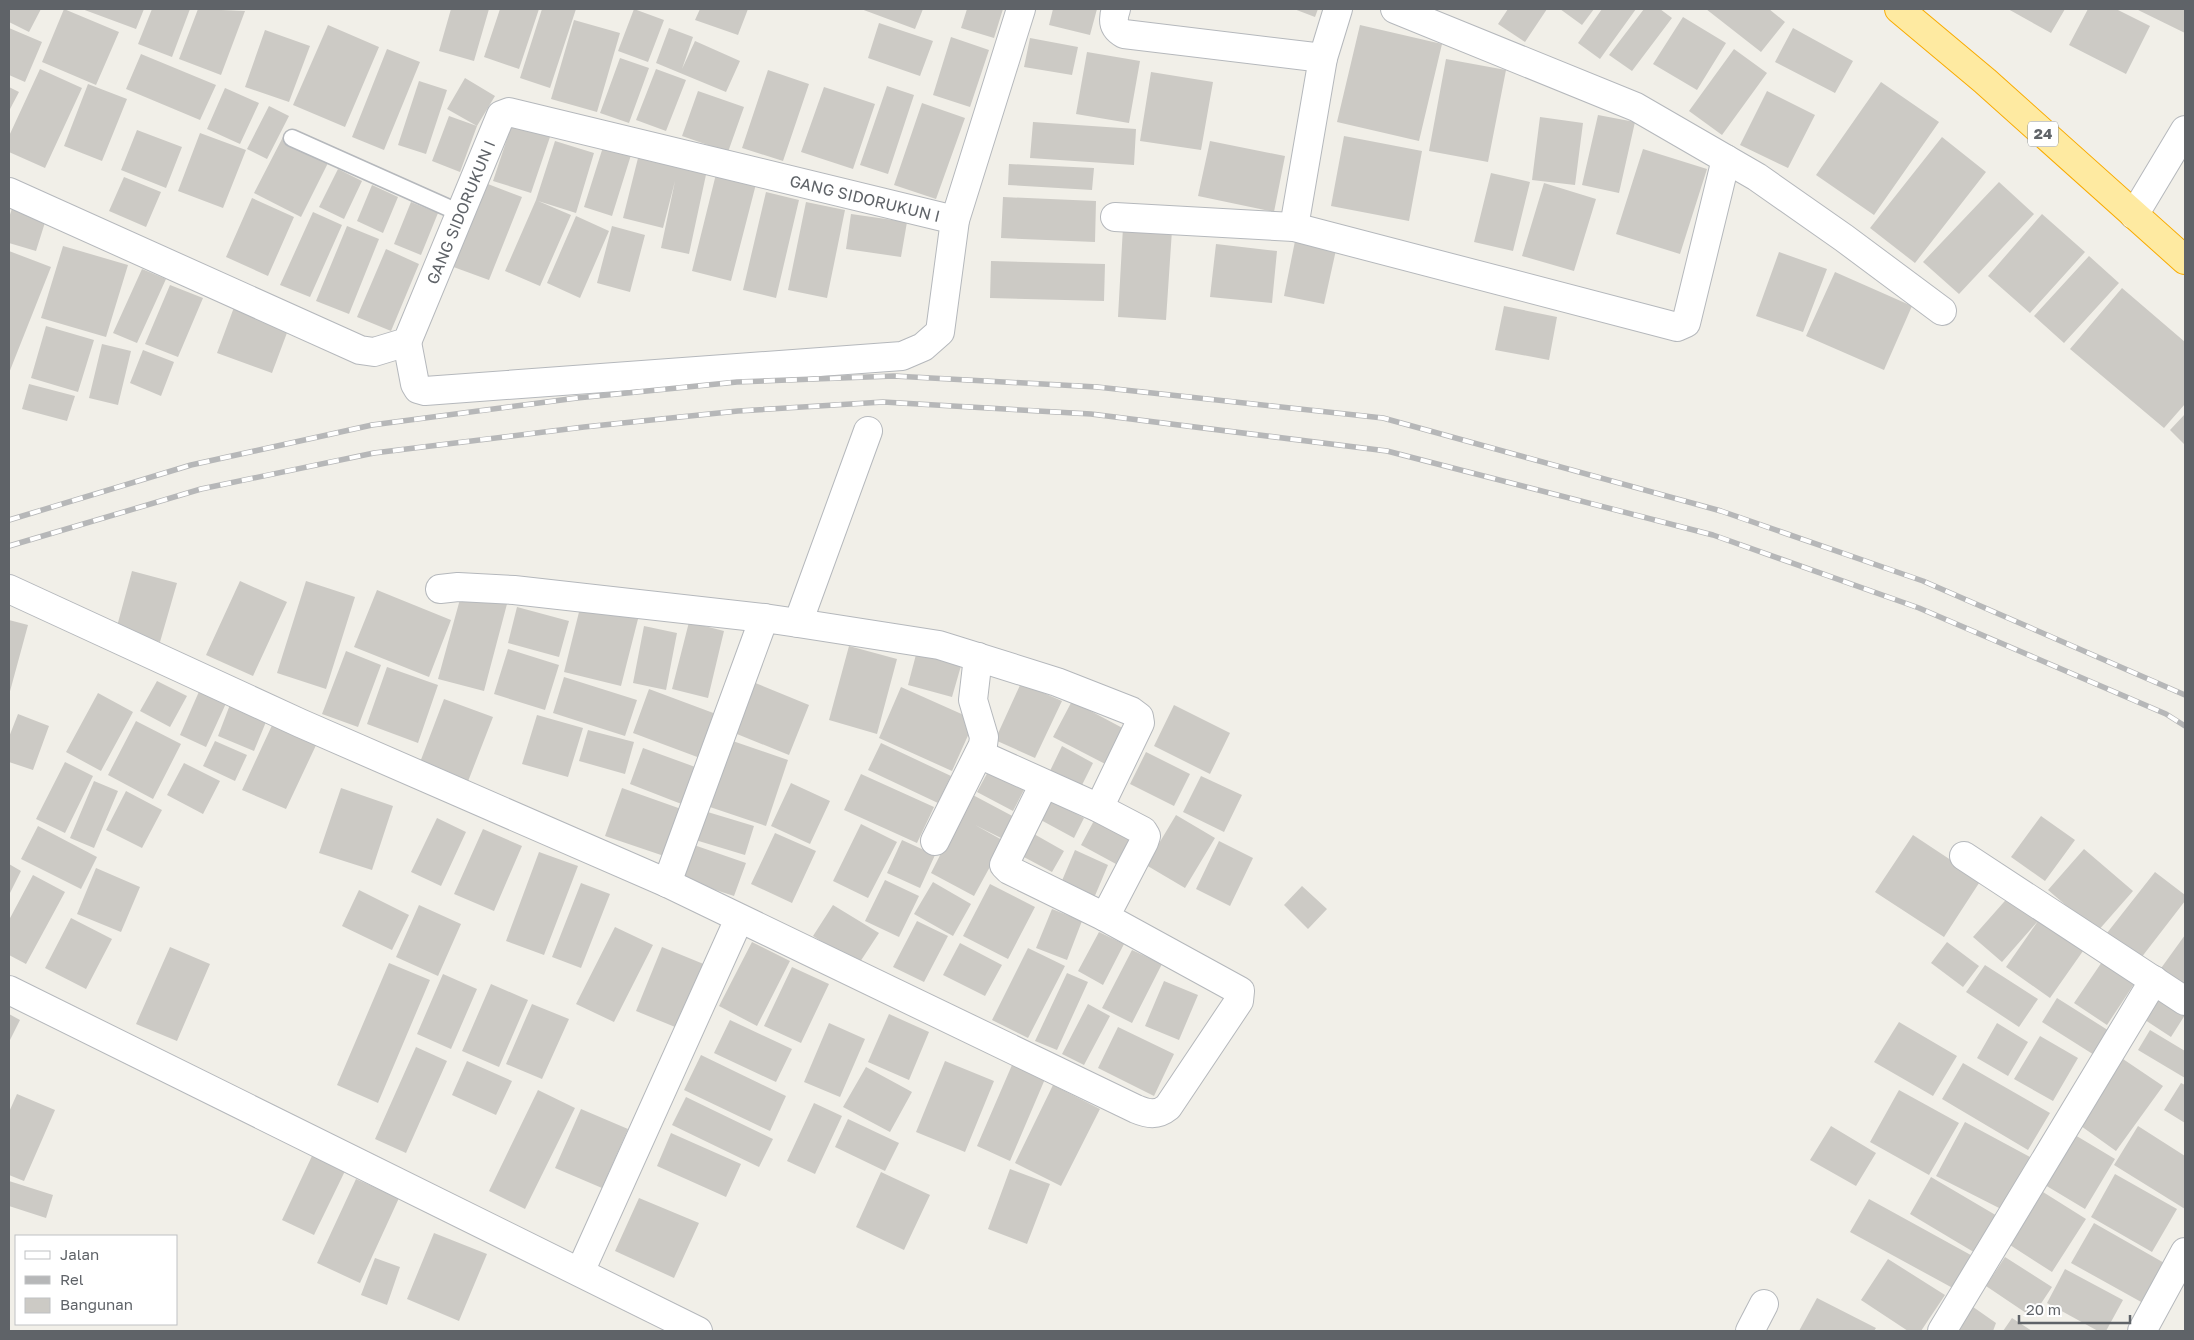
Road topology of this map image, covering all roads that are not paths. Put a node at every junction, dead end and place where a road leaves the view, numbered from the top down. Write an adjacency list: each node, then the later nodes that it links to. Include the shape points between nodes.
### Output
1 (1021, 9): 14 (street)
2 (1116, 9): 6 (street, via 1113,21 1117,30 1124,34)
3 (1338, 9): 6 (street)
4 (1395, 9): 9 (street, via 1636,108)
5 (1899, 9): 12 (highway, 24)
6 (1323, 58): 15 (street)
7 (2185, 130): 12 (street)
8 (292, 138): 11 (lane)
9 (1726, 159): 15 (street, via 1686,323 1681,327); 17 (street, via 1844,238)
10 (9, 192): 18 (street, via 360,350 374,352)
11 (460, 213): 14 (street, GANG SIDORUKUN I, via 501,116 509,112); 18 (street, GANG SIDORUKUN I)
12 (2134, 215): 16 (highway, 24)
13 (1116, 217): 15 (street)
14 (955, 220): 18 (street, via 940,332 922,347 902,356 425,391 415,384)
15 (1294, 227)
16 (2185, 260)
17 (1942, 311)
18 (408, 342)
19 (868, 431): 23 (street)
20 (9, 589): 30 (street, via 291,719)
21 (440, 589): 22 (street, via 458,586 514,590)
22 (764, 618): 23 (street); 30 (street)
23 (798, 623): 24 (street, via 939,645)
24 (978, 657): 25 (street, via 973,700 984,737); 27 (street, via 1057,682 1139,717 1137,731)
25 (979, 754): 26 (street); 28 (street)
26 (1044, 784): 27 (street); 31 (street, via 1004,865)
27 (1099, 808): 31 (street, via 1143,831 1146,836)
28 (935, 841)
29 (1964, 856): 33 (street)
30 (667, 883): 32 (street)
31 (1105, 916): 32 (street, via 1240,990 1239,1001 1168,1107 1160,1113 1144,1113)
32 (740, 919): 37 (street)
33 (2154, 980): 35 (street); 41 (street)
34 (9, 990): 37 (street)
35 (2185, 1001)
36 (2185, 1252): 42 (street)
37 (580, 1272): 39 (street)
38 (1764, 1304): 40 (street)
39 (683, 1328)
40 (1750, 1331)
41 (1942, 1331)
42 (2142, 1331)

